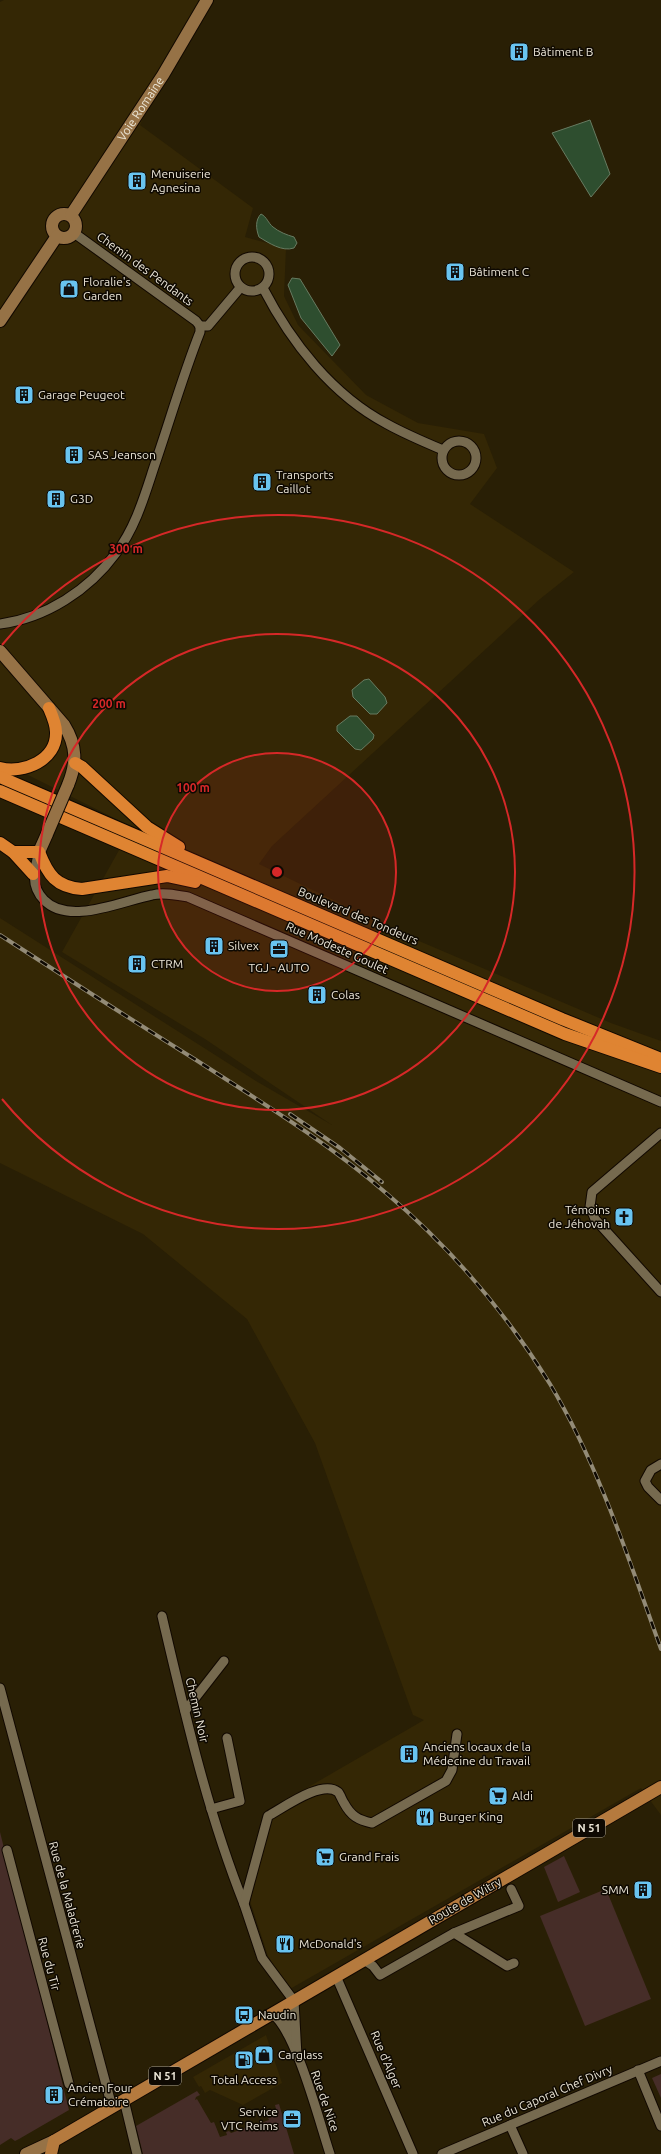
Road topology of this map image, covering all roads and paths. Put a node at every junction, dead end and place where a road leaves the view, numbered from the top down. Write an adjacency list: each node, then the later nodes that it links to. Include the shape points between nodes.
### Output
1 (207, 0): 2 (main road, Voie Romaine, via 163,75)
2 (71, 216): 3 (main road, via 76,222); 4 (main road, via 61,214 54,218 52,230)
3 (74, 233): 4 (main road, via 64,238); 8 (street, Chemin des Pendants)
4 (57, 236): 7 (main road)
5 (240, 288): 6 (street, via 248,291); 6 (street, via 234,273 237,264 245,258 255,257 264,261 269,269 269,279); 8 (street, via 208,326)
6 (263, 288): 9 (street, via 278,316 302,350 328,380 386,424)
7 (0, 321)
8 (200, 326): 10 (street, via 140,509 116,553 88,584 50,610 11,623)
9 (443, 450)
10 (0, 624)
11 (0, 651): 12 (main road)
12 (49, 708): 13 (main road, via 72,737); 14 (highway, via 56,732 55,743 48,755 37,763 16,770)
13 (75, 763): 19 (main road, bridge); 21 (highway, via 147,828 182,848 246,878)
14 (0, 768)
15 (0, 777): 21 (highway, Boulevard des Tondeurs)
16 (0, 791): 22 (highway)
17 (0, 843): 18 (highway)
18 (13, 852): 19 (highway); 20 (highway)
19 (40, 852): 20 (street); 22 (highway, via 53,878 70,888 82,890 152,877 178,877 206,886 351,948)
20 (33, 874): 25 (street, Rue Modeste Goulet, via 40,896 49,905 62,911 77,913 153,894 188,897)
21 (272, 894): 23 (highway, Boulevard des Tondeurs, via 569,1023)
22 (395, 961): 24 (highway, via 572,1036)
23 (661, 1059)
24 (661, 1067)
25 (661, 1102)
26 (661, 1133): 27 (street, via 592,1192 590,1197 595,1219)
27 (661, 1292)
28 (661, 1464): 29 (street, via 651,1470 645,1481 648,1488)
29 (661, 1500)
30 (162, 1616): 33 (street, Chemin Noir)
31 (224, 1661): 33 (street)
32 (0, 1688): 53 (street, Rue de la Maladrerie)
33 (185, 1711): 37 (street, Chemin Noir)
34 (457, 1734): 40 (street, via 452,1770 446,1782 372,1823 358,1820 349,1812 338,1792 328,1788 316,1790 268,1816)
35 (227, 1738): 37 (street, Chemin Noir, via 240,1801)
36 (661, 1787): 42 (main road, Route de Witry / N 51)
37 (211, 1809): 40 (street, Chemin Noir)
38 (8, 1850): 51 (street, Rue du Tir)
39 (511, 1889): 41 (street, via 519,1906)
40 (244, 1904): 45 (street, Chemin Noir, via 262,1958)
41 (454, 1933): 42 (street, via 380,1975); 43 (street, via 507,1966)
42 (364, 1960): 44 (main road, Route de Witry / N 51)
43 (514, 1963)
44 (336, 1976): 45 (main road, Route de Witry / N 51); 61 (street, Rue d'Alger)
45 (289, 2003): 46 (main road, Route de Witry / N 51); 47 (street); 48 (street, Rue de Nice)
46 (269, 2015): 47 (street, Rue de Nice, via 273,2014); 52 (main road, N 51)
47 (288, 2034): 48 (street, Rue de Nice)
48 (297, 2056): 60 (street, Rue de Nice)
49 (661, 2060): 50 (street, Rue du Caporal Chef Divry)
50 (638, 2070): 54 (street, Rue du Caporal Chef Divry); 55 (street)
51 (69, 2084)
52 (124, 2100): 53 (main road, N 51); 59 (street)
53 (112, 2107): 56 (main road, N 51)
54 (510, 2125): 62 (street, Rue du Caporal Chef Divry); 63 (street)
55 (661, 2126)
56 (54, 2141): 57 (main road); 58 (main road)
57 (26, 2154)
58 (52, 2154)
59 (137, 2154)
60 (330, 2154)
61 (413, 2154)
62 (442, 2154)
63 (523, 2154)

